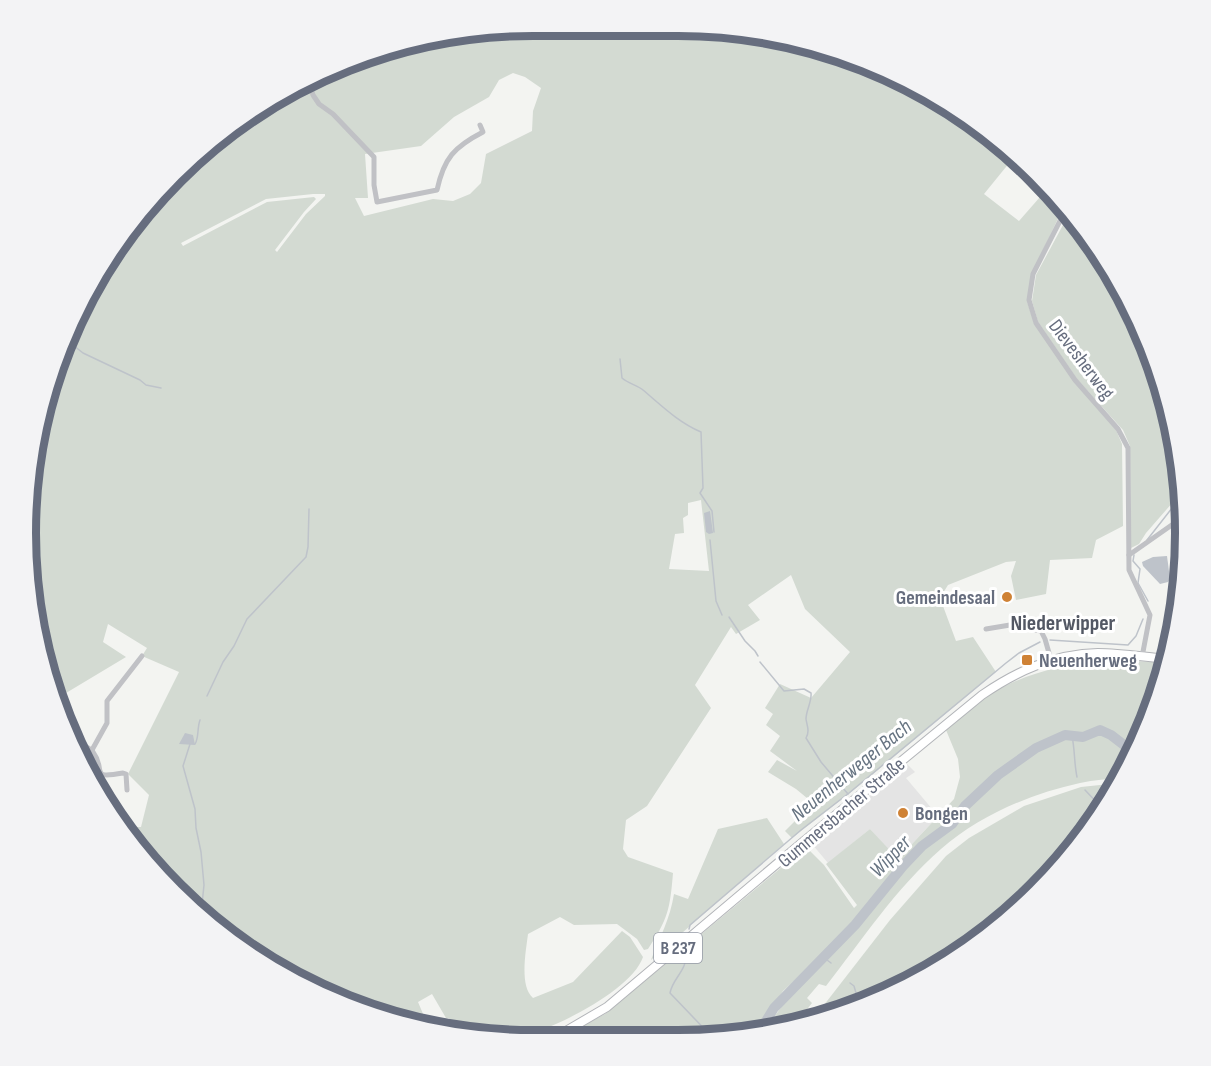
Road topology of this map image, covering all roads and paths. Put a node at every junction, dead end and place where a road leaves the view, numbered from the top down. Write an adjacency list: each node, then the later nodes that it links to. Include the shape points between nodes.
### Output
1 (311, 88): 2 (street, via 319,104 374,157 377,202 436,190 446,160 463,143 483,132)
2 (480, 125)
3 (1062, 217): 5 (street, Dievesherweg, via 1033,274 1029,300 1036,323 1076,380 1122,434 1128,454)
4 (1175, 523): 5 (street)
5 (1129, 555): 8 (street, via 1129,570 1150,615)
6 (986, 629): 10 (street, via 1010,626 1041,631)
7 (142, 656): 12 (street, via 107,701 107,723)
8 (1142, 657): 9 (main road, Gummersbacher Straße / B 237); 10 (main road, Gummersbacher Straße / B 237, via 1096,653)
9 (1159, 658)
10 (1051, 660): 14 (main road, Gummersbacher Straße / B 237, via 1017,673 982,695 607,1007)
11 (84, 746): 12 (street)
12 (92, 750): 13 (street, via 102,775 126,774)
13 (127, 790)
14 (568, 1030)

